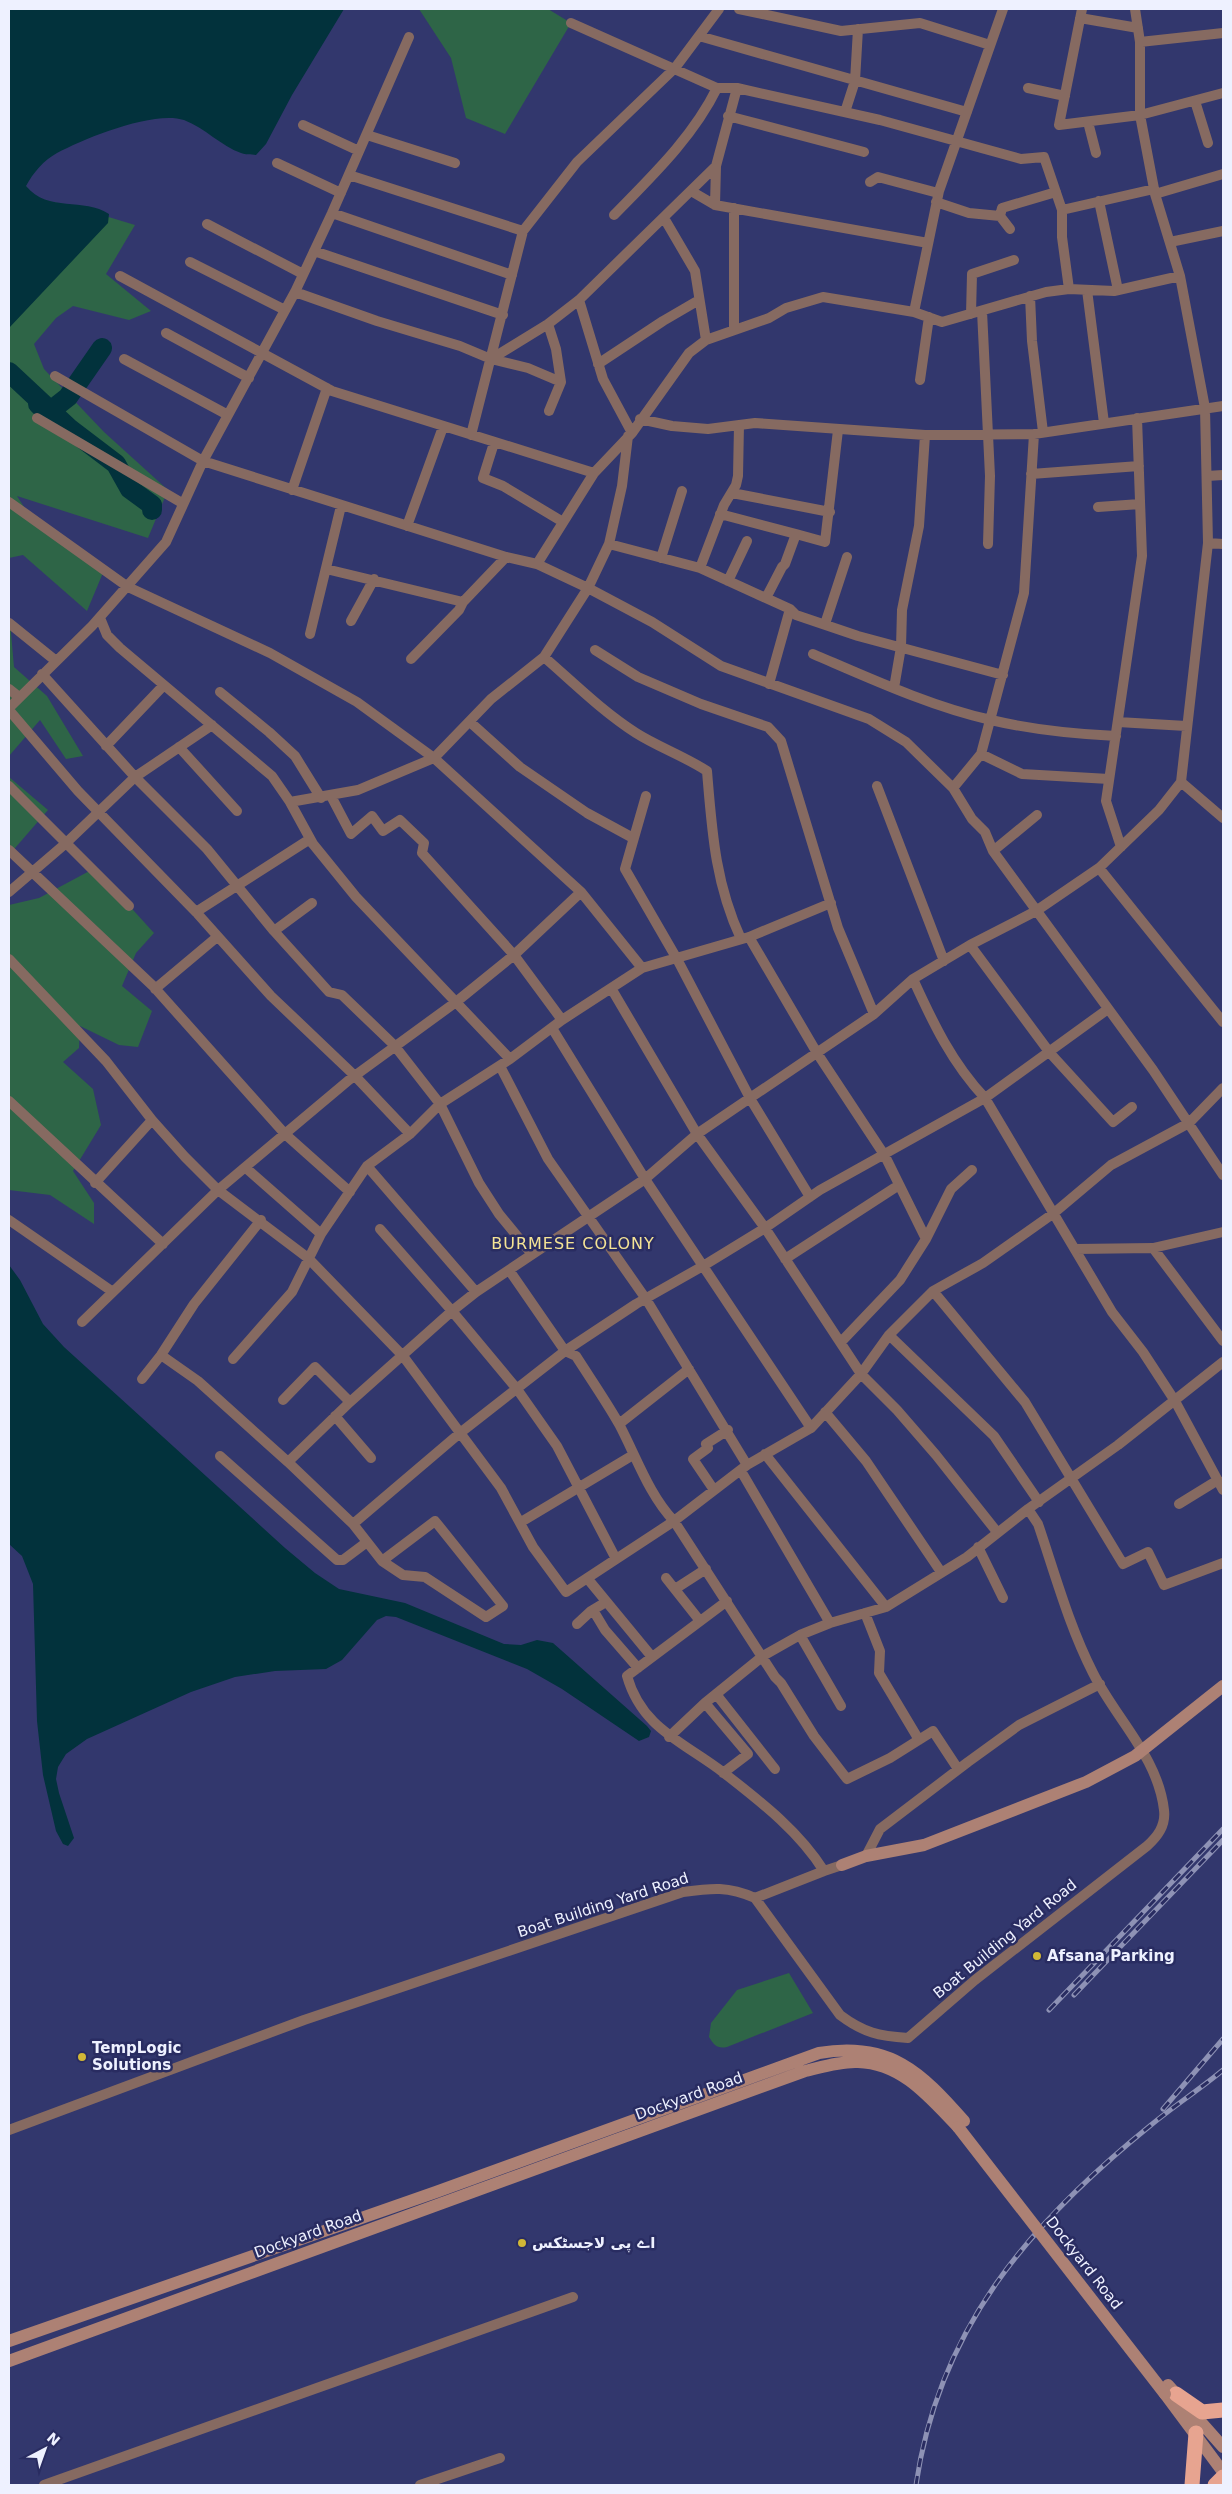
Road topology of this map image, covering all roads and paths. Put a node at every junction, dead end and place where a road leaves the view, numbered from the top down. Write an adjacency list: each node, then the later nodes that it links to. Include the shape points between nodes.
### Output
1 (720, 9): 10 (street)
2 (739, 9): 8 (street, via 841,31)
3 (1003, 9): 13 (street)
4 (1136, 9): 7 (street)
5 (1081, 14): 7 (street); 20 (street)
6 (571, 23): 14 (street)
7 (1138, 28): 12 (street)
8 (858, 29): 13 (street, via 920,23); 15 (street)
9 (1223, 32): 12 (street)
10 (699, 36): 14 (street); 15 (street)
11 (410, 37): 28 (street)
12 (1140, 42): 24 (street)
13 (990, 45): 23 (street)
14 (675, 68): 16 (street); 56 (street, via 577,162)
15 (855, 81): 22 (street); 23 (street)
16 (717, 88): 17 (street); 50 (street, via 709,104 669,157)
17 (737, 88): 22 (street); 25 (street)
18 (1028, 88): 20 (street)
19 (1223, 93): 21 (street)
20 (1065, 96): 26 (street, via 1059,126)
21 (1195, 101): 24 (street); 30 (street)
22 (845, 112): 29 (street)
23 (966, 112): 29 (street)
24 (1140, 114): 26 (street); 41 (street)
25 (728, 116): 32 (street); 36 (street)
26 (1088, 122): 33 (street)
27 (303, 125): 31 (street)
28 (367, 134): 31 (street); 35 (street)
29 (957, 140): 42 (street, via 1020,159 1044,157); 44 (street)
30 (1208, 143)
31 (360, 151): 38 (street)
32 (864, 152)
33 (1096, 153)
34 (277, 163): 43 (street)
35 (455, 163)
36 (716, 166): 40 (street); 46 (street)
37 (1223, 174): 41 (street)
38 (349, 175): 43 (street); 56 (street)
39 (870, 182): 44 (street, via 878,177)
40 (691, 191): 46 (street); 52 (street)
41 (1154, 191): 45 (street); 57 (street)
42 (1056, 192): 48 (street); 51 (street, via 1002,208)
43 (341, 193): 49 (street)
44 (937, 198): 51 (street, via 969,213); 58 (street)
45 (1099, 201): 48 (street); 68 (street)
46 (715, 204): 47 (street)
47 (734, 208): 58 (street); 80 (street)
48 (1062, 210): 66 (street)
49 (332, 213): 59 (street); 63 (street)
50 (614, 215)
51 (1000, 216): 54 (street)
52 (664, 218): 71 (street); 72 (street, via 695,271)
53 (207, 224): 62 (street)
54 (1010, 229)
55 (1223, 231): 57 (street)
56 (523, 232): 63 (street)
57 (1170, 242): 65 (street)
58 (928, 243): 75 (street)
59 (314, 251): 62 (street); 77 (street)
60 (1014, 260): 76 (street, via 972,274)
61 (190, 262): 73 (street)
62 (303, 274): 69 (street)
63 (512, 275): 77 (street)
64 (120, 276): 83 (street)
65 (1180, 276): 68 (street); 93 (street)
66 (1069, 289): 67 (street); 70 (street)
67 (1087, 290): 68 (street); 99 (street)
68 (1118, 290)
69 (295, 292): 73 (street); 85 (street)
70 (1030, 296): 74 (street); 103 (street)
71 (579, 300): 79 (street); 86 (street)
72 (699, 300): 82 (street); 86 (street)
73 (285, 310): 83 (street)
74 (982, 311): 76 (street); 104 (street)
75 (914, 312): 78 (street); 80 (street, via 823,297 786,308 769,318)
76 (971, 314): 78 (street, via 942,322)
77 (503, 316): 85 (street)
78 (929, 317): 89 (street)
79 (548, 324): 85 (street); 90 (street)
80 (734, 330): 82 (street)
81 (166, 333): 88 (street)
82 (706, 340): 97 (street, via 689,353)
83 (262, 353): 88 (street); 91 (street)
84 (124, 359): 95 (street)
85 (491, 359): 90 (street, via 528,368); 105 (street)
86 (598, 364): 106 (street)
87 (55, 376): 109 (street)
88 (249, 378): 95 (street)
89 (920, 380)
90 (561, 382): 94 (street)
91 (327, 388): 101 (street); 115 (street)
92 (1223, 406): 93 (street)
93 (1205, 408): 98 (street); 114 (street)
94 (549, 411)
95 (228, 415): 109 (street)
96 (37, 418): 119 (street)
97 (640, 418): 100 (street, via 672,426 708,429); 106 (street)
98 (1137, 418): 99 (street); 110 (street)
99 (1104, 423): 103 (street)
100 (739, 425): 102 (street, via 792,424); 117 (street, via 738,476)
101 (443, 427): 105 (street); 126 (street)
102 (838, 430): 107 (street); 123 (street)
103 (1038, 433): 104 (street); 112 (street)
104 (987, 434): 107 (street); 131 (street, via 990,476)
105 (471, 435): 108 (street)
106 (630, 435): 111 (street); 130 (street)
107 (925, 435): 151 (street, via 919,526 902,610)
108 (494, 443): 111 (street); 125 (street, via 484,478)
109 (203, 461): 115 (street); 119 (street)
110 (1138, 466): 112 (street); 120 (street)
111 (594, 474): 125 (street)
112 (1031, 474): 158 (street, via 1024,593)
113 (1223, 475): 114 (street)
114 (1206, 476): 129 (street)
115 (292, 490): 121 (street)
116 (682, 492): 135 (street)
117 (732, 493): 123 (street); 124 (street)
118 (9, 502): 141 (street)
119 (182, 503): 141 (street, via 166,542)
120 (1140, 504): 122 (street); 168 (street, via 1142,556)
121 (341, 506): 126 (street); 138 (street)
122 (1098, 507)
123 (830, 512): 127 (street, via 825,542)
124 (720, 514): 127 (street); 137 (street)
125 (563, 522): 136 (street)
126 (407, 526): 134 (street)
127 (796, 534): 143 (street, via 786,564)
128 (747, 541): 140 (street)
129 (1208, 543): 132 (street); 170 (street)
130 (609, 544): 135 (street); 142 (street)
131 (988, 544)
132 (1223, 544)
133 (846, 557): 149 (street)
134 (506, 558): 136 (street); 144 (street)
135 (661, 558): 137 (street)
136 (538, 564): 142 (street)
137 (700, 568): 140 (street)
138 (326, 569): 139 (street); 150 (street)
139 (374, 580): 144 (street); 147 (street)
140 (728, 581): 143 (street)
141 (128, 587): 146 (street); 175 (street, via 270,652 357,702)
142 (588, 588): 154 (street); 159 (street, via 652,622 721,666)
143 (766, 598): 145 (street)
144 (463, 602): 155 (street)
145 (790, 609): 149 (street, via 796,615); 159 (street)
146 (100, 618): 156 (street); 160 (street, via 107,635)
147 (351, 621)
148 (9, 623): 156 (street)
149 (825, 624): 151 (street)
150 (310, 634)
151 (901, 647): 158 (street); 161 (street)
152 (595, 650): 202 (street, via 638,677 701,704 768,727 781,741)
153 (813, 654): 161 (street)
154 (544, 657): 167 (street, via 491,699); 208 (street, via 636,733 707,770 714,856 730,916)
155 (411, 659)
156 (56, 661): 157 (street)
157 (42, 674): 164 (street); 172 (street)
158 (1003, 675): 166 (street)
159 (769, 684): 181 (street, via 869,719 906,742)
160 (164, 685): 169 (street); 172 (street)
161 (894, 688): 166 (street)
162 (9, 689): 164 (street)
163 (220, 692): 184 (street, via 295,756)
164 (19, 697): 165 (street)
165 (9, 709): 186 (street)
166 (990, 720): 171 (street, via 1065,734); 174 (street)
167 (470, 722): 175 (street); 190 (street, via 520,767 587,813)
168 (1118, 722): 170 (street); 171 (street)
169 (212, 724): 173 (street); 185 (street, via 272,776)
170 (1186, 726): 178 (street)
171 (1116, 736): 177 (street)
172 (106, 746): 176 (street)
173 (179, 747): 176 (street); 187 (street)
174 (981, 754): 177 (street, via 1022,774); 181 (street)
175 (434, 758): 182 (street, via 358,790); 200 (street)
176 (134, 777): 186 (street); 198 (street, via 207,849)
177 (1109, 779): 193 (street, via 1106,802)
178 (1181, 782): 188 (street); 193 (street, via 1159,810)
179 (9, 786): 192 (street)
180 (876, 786): 213 (street)
181 (953, 788): 195 (street, via 972,819 985,832)
182 (331, 796): 184 (street); 210 (street, via 351,834 372,816 383,831 400,820 424,843 422,853)
183 (646, 796): 190 (street)
184 (320, 798): 185 (street)
185 (290, 802): 191 (street)
186 (98, 811): 192 (street); 205 (street)
187 (237, 812)
188 (1222, 814)
189 (1036, 815): 195 (street)
190 (633, 838): 212 (street, via 625,869)
191 (310, 839): 198 (street); 218 (street, via 356,897)
192 (65, 844): 197 (street); 203 (street)
193 (1121, 847): 196 (street)
194 (9, 850): 197 (street)
195 (993, 851): 204 (street)
196 (1099, 868): 204 (street); 222 (street)
197 (33, 872): 199 (street); 217 (street)
198 (238, 885): 205 (street); 206 (street)
199 (9, 892)
200 (581, 892): 210 (street); 214 (street)
201 (312, 903): 206 (street)
202 (831, 903): 208 (street); 220 (street, via 838,928)
203 (129, 906)
204 (1036, 911): 209 (street); 219 (street)
205 (196, 912): 207 (street)
206 (274, 931): 224 (street, via 330,992 342,996)
207 (217, 937): 217 (street); 229 (street, via 271,996)
208 (745, 938): 212 (street); 225 (street)
209 (970, 945): 213 (street); 226 (street)
210 (514, 955): 218 (street); 221 (street)
211 (9, 959): 236 (street, via 106,1062)
212 (677, 959): 214 (street); 232 (street)
213 (944, 962): 215 (street)
214 (642, 968): 216 (street)
215 (912, 979): 220 (street); 231 (street, via 944,1044 966,1078)
216 (611, 988): 221 (street); 240 (street)
217 (155, 989): 238 (street)
218 (456, 1002): 224 (street); 227 (street)
219 (1108, 1009): 226 (street); 237 (street)
220 (874, 1014): 225 (street)
221 (562, 1020): 223 (street)
222 (1223, 1022)
223 (552, 1028): 227 (street); 246 (street)
224 (394, 1045): 229 (street); 234 (street)
225 (818, 1053): 232 (street); 241 (street)
226 (1050, 1053): 231 (street); 235 (street, via 1112,1122)
227 (510, 1059): 228 (street)
228 (500, 1066): 234 (street); 253 (street, via 548,1159)
229 (355, 1076): 238 (street); 239 (street)
230 (1223, 1088): 237 (street)
231 (985, 1098): 241 (street); 252 (street)
232 (751, 1100): 240 (street); 251 (street)
233 (9, 1101): 247 (street)
234 (440, 1104): 239 (street); 264 (street, via 479,1183)
235 (1132, 1107)
236 (152, 1120): 247 (street); 249 (street)
237 (1189, 1123): 245 (street); 252 (street, via 1111,1165)
238 (285, 1134): 243 (street); 250 (street)
239 (410, 1134): 242 (street)
240 (697, 1134): 246 (street); 256 (street)
241 (885, 1156): 248 (street); 251 (street)
242 (367, 1166): 250 (street); 271 (street)
243 (246, 1168): 249 (street); 259 (street)
244 (972, 1170): 260 (street, via 951,1188)
245 (1223, 1175)
246 (645, 1179): 253 (street); 267 (street)
247 (95, 1183): 261 (street)
248 (900, 1186): 260 (street); 266 (street)
249 (218, 1190): 255 (street); 261 (street)
250 (350, 1192): 259 (street)
251 (810, 1197): 256 (street)
252 (1054, 1213): 263 (street); 269 (street, via 983,1263)
253 (589, 1217): 264 (street); 272 (street)
254 (9, 1220): 270 (street)
255 (261, 1220): 265 (street); 279 (street, via 194,1304)
256 (764, 1228): 266 (street); 267 (street)
257 (380, 1229): 273 (street)
258 (1223, 1232): 262 (street)
259 (321, 1234): 265 (street)
260 (926, 1239): 277 (street, via 900,1280)
261 (163, 1244): 270 (street)
262 (1153, 1248): 263 (street); 276 (street)
263 (1076, 1249): 288 (street, via 1112,1312)
264 (532, 1253): 268 (street)
265 (308, 1258): 280 (street); 281 (street, via 292,1292)
266 (785, 1259): 277 (street)
267 (703, 1266): 272 (street); 293 (street)
268 (509, 1270): 271 (street); 278 (street)
269 (933, 1291): 275 (street); 304 (street, via 1025,1402)
270 (113, 1292): 274 (street)
271 (476, 1292): 273 (street)
272 (646, 1299): 278 (street); 283 (street)
273 (452, 1311): 280 (street); 286 (street)
274 (82, 1322)
275 (889, 1335): 284 (street); 308 (street, via 994,1436)
276 (1223, 1341)
277 (841, 1342): 284 (street)
278 (565, 1351): 286 (street); 292 (street, via 576,1356)
279 (162, 1354): 285 (street); 300 (street, via 198,1381)
280 (403, 1356): 289 (street); 295 (street)
281 (232, 1359)
282 (1223, 1362): 288 (street)
283 (689, 1369): 292 (street); 294 (street)
284 (861, 1374): 290 (street); 314 (street, via 897,1410)
285 (142, 1379)
286 (517, 1389): 295 (street); 305 (street, via 557,1446)
287 (282, 1400): 289 (street, via 315,1367)
288 (1175, 1401): 303 (street); 304 (street)
289 (350, 1402): 291 (street)
290 (825, 1412): 293 (street); 321 (street, via 866,1461)
291 (335, 1416): 299 (street); 300 (street)
292 (619, 1424): 297 (street)
293 (810, 1428): 296 (street)
294 (728, 1430): 302 (street); 306 (street, via 706,1444 708,1448 693,1459)
295 (460, 1433): 312 (street, via 501,1488); 313 (street)
296 (766, 1454): 302 (street); 328 (street)
297 (633, 1455): 305 (street); 311 (street)
298 (220, 1456): 315 (street, via 337,1560 344,1560)
299 (371, 1458)
300 (288, 1462): 313 (street)
301 (1223, 1466): 303 (street)
302 (744, 1468): 306 (street); 332 (street)
303 (1216, 1476): 307 (street); 309 (street)
304 (1071, 1478): 308 (street); 319 (street, via 1123,1564 1148,1552 1164,1585)
305 (579, 1487): 312 (street); 317 (street)
306 (714, 1490): 311 (street)
307 (1223, 1490)
308 (1039, 1502): 310 (street)
309 (1180, 1504)
310 (1028, 1509): 314 (street); 338 (street, Boat Building Yard Road, via 1038,1524 1072,1624)
311 (674, 1521): 317 (street); 320 (street)
312 (521, 1522): 322 (street, via 533,1547 566,1592)
313 (353, 1524): 315 (street)
314 (997, 1532): 316 (street)
315 (367, 1542): 318 (street)
316 (978, 1548): 321 (street); 325 (street)
317 (616, 1559): 322 (street)
318 (382, 1562): 318 (street, via 402,1575 424,1577 486,1617 503,1606 435,1521)
319 (1223, 1563)
320 (706, 1569): 324 (street); 326 (street)
321 (941, 1572): 328 (street)
322 (586, 1578): 327 (street)
323 (666, 1578): 324 (street)
324 (675, 1589): 331 (street)
325 (1003, 1598)
326 (727, 1601): 331 (street); 335 (street)
327 (606, 1602): 329 (street); 336 (street)
328 (886, 1607): 330 (street)
329 (593, 1610): 333 (street); 337 (street, via 605,1630)
330 (865, 1613): 332 (street); 344 (street, via 880,1652 879,1673)
331 (700, 1621): 336 (street)
332 (830, 1623): 334 (street)
333 (577, 1624)
334 (800, 1635): 335 (street); 342 (street)
335 (763, 1656): 340 (street); 344 (street, via 814,1736 848,1778)
336 (652, 1657): 337 (street)
337 (638, 1668): 343 (street, via 626,1676 631,1692 642,1709)
338 (1100, 1684): 345 (street, Boat Building Yard Road); 347 (street, via 1019,1725)
339 (1223, 1686): 345 (street)
340 (716, 1694): 341 (street); 346 (street)
341 (705, 1703): 343 (street); 348 (street, via 748,1754)
342 (841, 1706)
343 (669, 1737): 348 (street)
344 (919, 1740): 347 (street, via 933,1731)
345 (1143, 1750): 349 (street, via 1086,1782 924,1845); 352 (street, Boat Building Yard Road, via 1164,1809 1164,1821 1156,1838 975,1980 908,2038 880,2036 858,2028 840,2015)
346 (775, 1769)
347 (958, 1769): 349 (street, via 880,1830)
348 (723, 1773): 351 (street, via 797,1834)
349 (866, 1856): 350 (street)
350 (842, 1865): 351 (street)
351 (824, 1871): 352 (street)
352 (755, 1898): 353 (street, Boat Building Yard Road, via 740,1891 716,1887 684,1892 304,2020)
353 (9, 2130)
354 (438, 2197): 356 (street, Dockyard Road, via 96,2308); 357 (street, Dockyard Road); 358 (street, Dockyard Road, via 819,2054 840,2050 864,2051 889,2057 920,2075 964,2121)
355 (573, 2297): 365 (street)
356 (9, 2341)
357 (9, 2361)
358 (1170, 2391): 359 (highway, via 1202,2412); 360 (street, Dockyard Road); 361 (street, Dockyard Road)
359 (1223, 2410)
360 (1196, 2433): 363 (street, Dockyard Road); 367 (highway)
361 (1223, 2447)
362 (500, 2458): 366 (street)
363 (1223, 2472)
364 (1223, 2477): 368 (highway)
365 (44, 2485)
366 (420, 2485)
367 (1192, 2485)
368 (1215, 2485)

